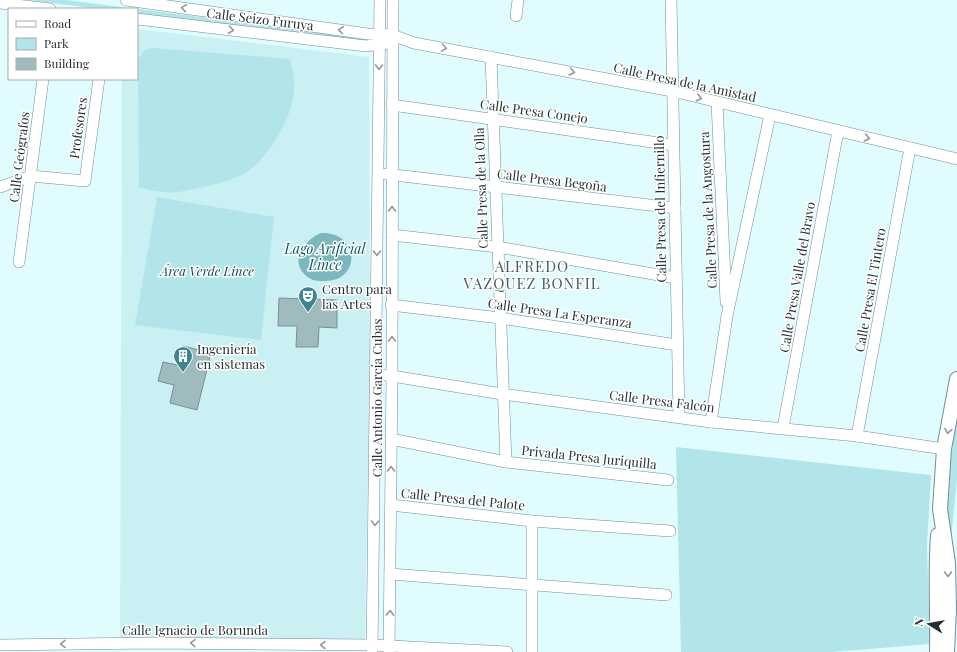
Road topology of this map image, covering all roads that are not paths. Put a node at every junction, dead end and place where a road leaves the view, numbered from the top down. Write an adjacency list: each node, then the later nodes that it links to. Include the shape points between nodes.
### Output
1 (130, 0): 11 (street, Calle Seizo Furuya, one-way to 1)
2 (380, 0): 11 (street, Calle Antonio García Cubas)
3 (393, 0): 10 (street, Calle Antonio García Cubas)
4 (518, 0): 8 (street)
5 (671, 0): 15 (street, Calle Presa del Infiernillo)
6 (0, 3): 7 (street)
7 (42, 8)
8 (516, 16)
9 (138, 19): 11 (street, Calle Seizo Furuya, one-way to 11, via 366,46)
10 (392, 38): 11 (street, Calle Presa de la Amistad); 12 (street, Calle Presa de la Amistad, one-way to 12); 17 (street, Calle Antonio García Cubas)
11 (380, 39): 24 (street, Calle Antonio García Cubas, one-way to 24)
12 (492, 57): 15 (street, Calle Presa de la Amistad, one-way to 15); 19 (street, Calle Presa de la Olla)
13 (43, 80): 26 (street, Calle Geógrafos)
14 (99, 80): 26 (street, Profesores, via 85,181)
15 (672, 91): 16 (street, Calle Presa de la Amistad, one-way to 16); 21 (street, Calle Presa del Infiernillo)
16 (716, 102): 18 (street, Calle Presa de la Amistad); 35 (street, Calle Presa de la Angostura)
17 (392, 105): 19 (street, Calle Presa Conejo); 25 (street, Calle Antonio García Cubas)
18 (770, 115): 20 (street, Calle Presa de la Amistad); 35 (street, Calle Presa de la Angostura)
19 (493, 119): 21 (street, Calle Presa Conejo); 28 (street, Calle Presa de la Olla)
20 (838, 131): 22 (street, Calle Presa de la Amistad, one-way to 22); 44 (street, Calle Presa Valle del Bravo)
21 (673, 145): 29 (street, Calle Presa del Infiernillo)
22 (910, 148): 23 (street, Calle Presa de la Amistad); 45 (street, Calle Presa El Tintero)
23 (957, 159)
24 (378, 174): 25 (street, Calle Presa Begoña); 38 (street, Calle Antonio García Cubas, one-way to 38)
25 (392, 175): 28 (street, Calle Presa Begoña); 30 (street, Calle Antonio García Cubas, one-way to 25)
26 (31, 176): 27 (street); 32 (street, Calle Geógrafos)
27 (0, 186)
28 (495, 187): 29 (street, Calle Presa Begoña); 31 (street, Calle Presa de la Olla)
29 (675, 208): 33 (street, Calle Presa del Infiernillo)
30 (392, 235): 31 (street); 34 (street, Calle Antonio García Cubas)
31 (498, 247): 33 (street); 36 (street, Calle Presa de la Olla)
32 (19, 262)
33 (676, 278): 37 (street, Calle Presa del Infiernillo)
34 (391, 305): 36 (street, Calle Presa La Esperanza); 39 (street, Calle Antonio García Cubas, one-way to 34)
35 (727, 316): 43 (street, Calle Presa de la Angostura)
36 (500, 318): 37 (street, Calle Presa La Esperanza); 41 (street, Calle Presa de la Olla)
37 (677, 345): 42 (street, Calle Presa del Infiernillo)
38 (376, 374): 39 (street, Calle Presa Falcón); 59 (street, Calle Antonio García Cubas, one-way to 59)
39 (392, 375): 41 (street, Calle Presa Falcón); 46 (street, Calle Antonio García Cubas)
40 (957, 379): 47 (main road, one-way to 47)
41 (502, 394): 42 (street, Calle Presa Falcón); 48 (street, Calle Presa de la Olla)
42 (679, 417): 43 (street, Calle Presa Falcón)
43 (711, 422): 44 (street, Calle Presa Falcón)
44 (783, 428): 45 (street, Calle Presa Falcón)
45 (858, 436): 47 (street, Calle Presa Falcón)
46 (391, 440): 48 (street, Privada Presa Juriquilla); 50 (street, Calle Antonio García Cubas, one-way to 46)
47 (944, 449): 51 (main road)
48 (506, 462): 49 (street, Privada Presa Juriquilla)
49 (668, 480)
50 (391, 505): 52 (street, Calle Presa del Palote); 54 (street, Calle Antonio García Cubas)
51 (940, 509): 63 (main road, via 936,563); 64 (main road, one-way to 64, via 948,563)
52 (532, 521): 53 (street, Calle Presa del Palote); 55 (street)
53 (670, 531)
54 (390, 574): 55 (street); 60 (street, Calle Antonio García Cubas, one-way to 54)
55 (533, 585): 56 (street); 62 (street)
56 (666, 595)
57 (0, 645): 58 (street, Calle Ignacio de Borunda, one-way to 57)
58 (151, 647): 59 (street, Calle Ignacio de Borunda, one-way to 58)
59 (372, 649): 60 (street, Calle Ignacio de Borunda)
60 (389, 649): 61 (street, Calle Ignacio de Borunda)
61 (507, 652)
62 (532, 652)
63 (937, 652)
64 (947, 652)

